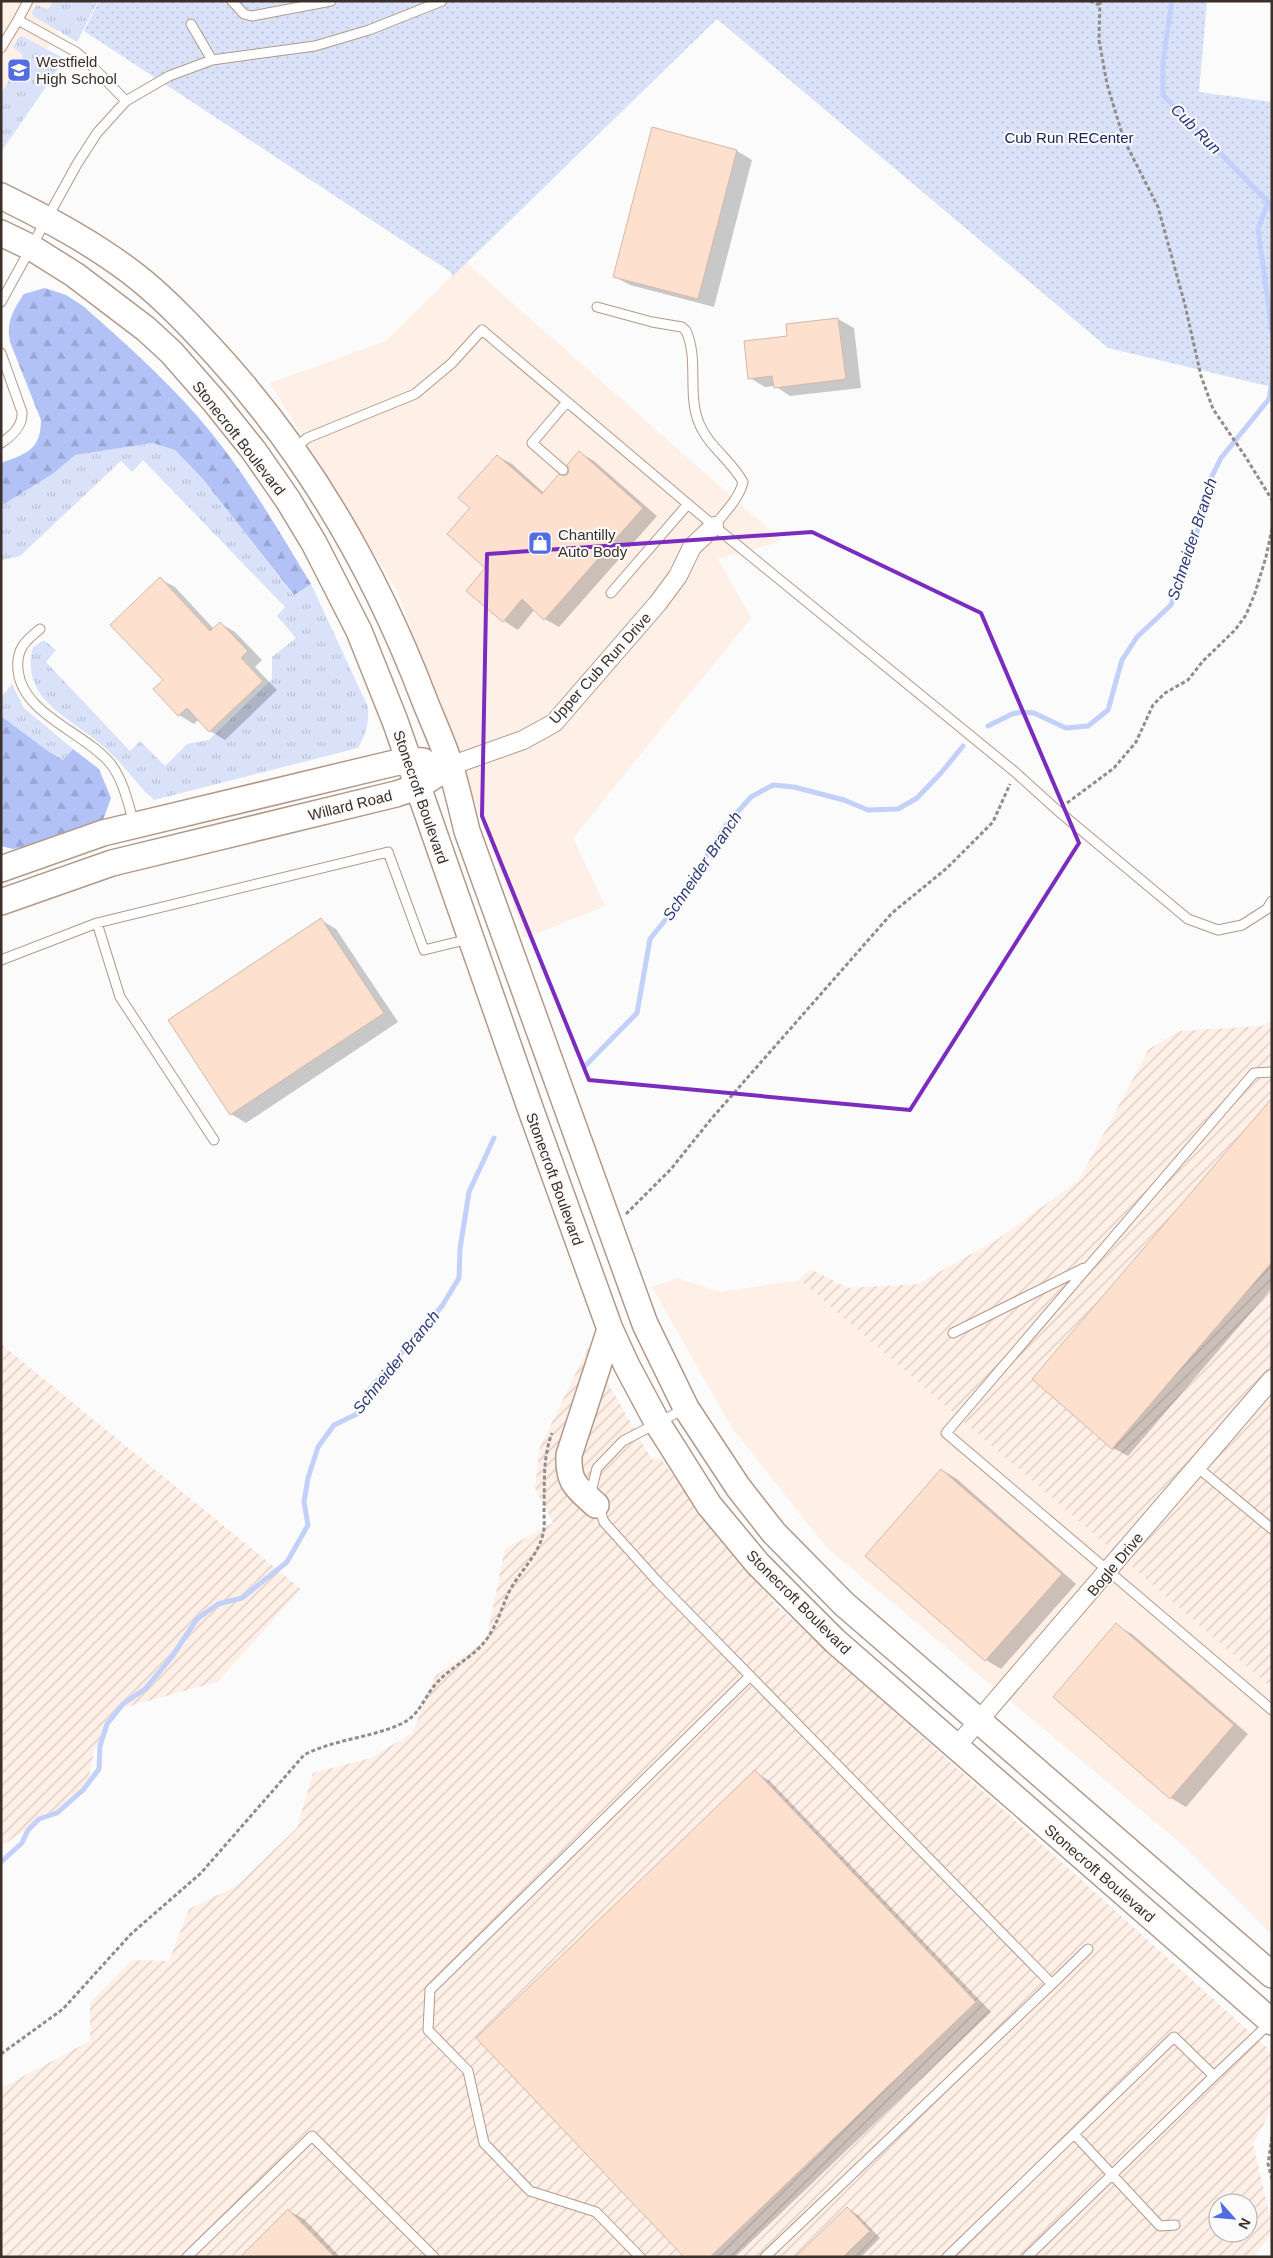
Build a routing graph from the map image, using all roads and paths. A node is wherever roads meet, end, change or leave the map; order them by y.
1 (28, 1) edge
2 (232, 1) edge
3 (331, 1) edge
4 (442, 1) edge
5 (1090, 1) edge
6 (1100, 3) edge
7 (18, 20) junction
8 (191, 24) dead end
9 (1, 48) edge
10 (212, 60) junction
11 (126, 102) junction
12 (1, 196) edge
13 (48, 219) junction
14 (1, 233) edge
15 (32, 248) junction
16 (1, 302) edge
17 (597, 307) dead end
18 (1, 353) edge
19 (566, 403) junction
20 (1, 443) edge
21 (294, 450) junction
22 (563, 470) dead end
23 (1271, 498) edge
24 (688, 504) junction
25 (714, 526) junction
26 (1272, 529) edge
27 (611, 593) dead end
28 (40, 629) dead end
29 (407, 760) junction
30 (450, 766) junction
31 (1015, 772) junction
32 (417, 787) junction
33 (1057, 810) junction
34 (134, 825) junction
35 (1, 869) edge
36 (1272, 901) edge
37 (1, 902) edge
38 (97, 923) junction
39 (472, 938) junction
40 (1, 960) edge
41 (1272, 1072) edge
42 (214, 1140) dead end
43 (621, 1218) dead end
44 (1089, 1266) junction
45 (610, 1329) junction
46 (953, 1333) dead end
47 (1272, 1379) edge
48 (686, 1408) junction
49 (658, 1424) junction
50 (555, 1426) dead end
51 (1197, 1467) junction
52 (596, 1504) junction
53 (1272, 1529) edge
54 (1109, 1571) junction
55 (750, 1676) junction
56 (1272, 1710) edge
57 (980, 1722) junction
58 (956, 1747) junction
59 (1088, 1949) dead end
60 (1272, 1974) edge
61 (1052, 1984) junction
62 (1272, 2022) edge
63 (1, 2054) edge
64 (1214, 2076) junction
65 (1074, 2134) junction
66 (1272, 2137) edge
67 (1112, 2175) junction
68 (1272, 2179) edge
69 (1175, 2225) dead end
70 (187, 2257) edge
71 (434, 2257) edge
72 (640, 2257) edge
73 (765, 2257) edge
74 (947, 2257) edge
75 (1027, 2257) edge

1 - 7 lane
2 - 3 lane
4 - 10 lane
5 - 6 path
6 - 23 path
7 - 9 lane
7 - 11 lane
8 - 10 lane
10 - 11 lane
11 - 13 lane
12 - 13 main road, Stonecroft Boulevard
13 - 15 lane
13 - 21 main road, Stonecroft Boulevard
14 - 15 main road, Stonecroft Boulevard
15 - 16 lane
15 - 29 main road, Stonecroft Boulevard
17 - 25 lane
18 - 20 lane
19 - 21 lane
19 - 22 lane
19 - 24 lane
21 - 30 main road, Stonecroft Boulevard
24 - 25 lane
24 - 27 lane
25 - 30 street, Upper Cub Run Drive
25 - 31 lane
26 - 33 path
28 - 34 lane
29 - 30 main road, Willard Road
29 - 32 main road, Stonecroft Boulevard
29 - 34 main road, Willard Road
30 - 32 main road, Willard Road
30 - 48 main road, Stonecroft Boulevard
31 - 33 lane
31 - 43 path
32 - 37 main road, Willard Road
32 - 39 main road, Stonecroft Boulevard
33 - 36 lane
34 - 35 main road, Willard Road
38 - 39 lane
38 - 40 lane
38 - 42 lane
39 - 45 main road, Stonecroft Boulevard
41 - 44 lane
44 - 46 lane
44 - 54 lane
45 - 49 main road, Stonecroft Boulevard
45 - 52 main road
47 - 51 street, Bogle Drive
48 - 49 lane
48 - 57 main road, Stonecroft Boulevard
49 - 52 lane
49 - 58 main road, Stonecroft Boulevard
50 - 63 path
51 - 53 lane
51 - 54 street, Bogle Drive
52 - 55 lane
54 - 56 lane
54 - 57 street, Bogle Drive
55 - 61 lane
55 - 72 lane
57 - 58 street, Bogle Drive
57 - 60 main road, Stonecroft Boulevard
58 - 62 main road, Stonecroft Boulevard
59 - 61 lane
61 - 73 lane
62 - 64 lane
64 - 65 lane
64 - 67 lane
65 - 67 lane
65 - 74 lane
66 - 68 path
67 - 69 lane
67 - 75 lane
70 - 71 lane

